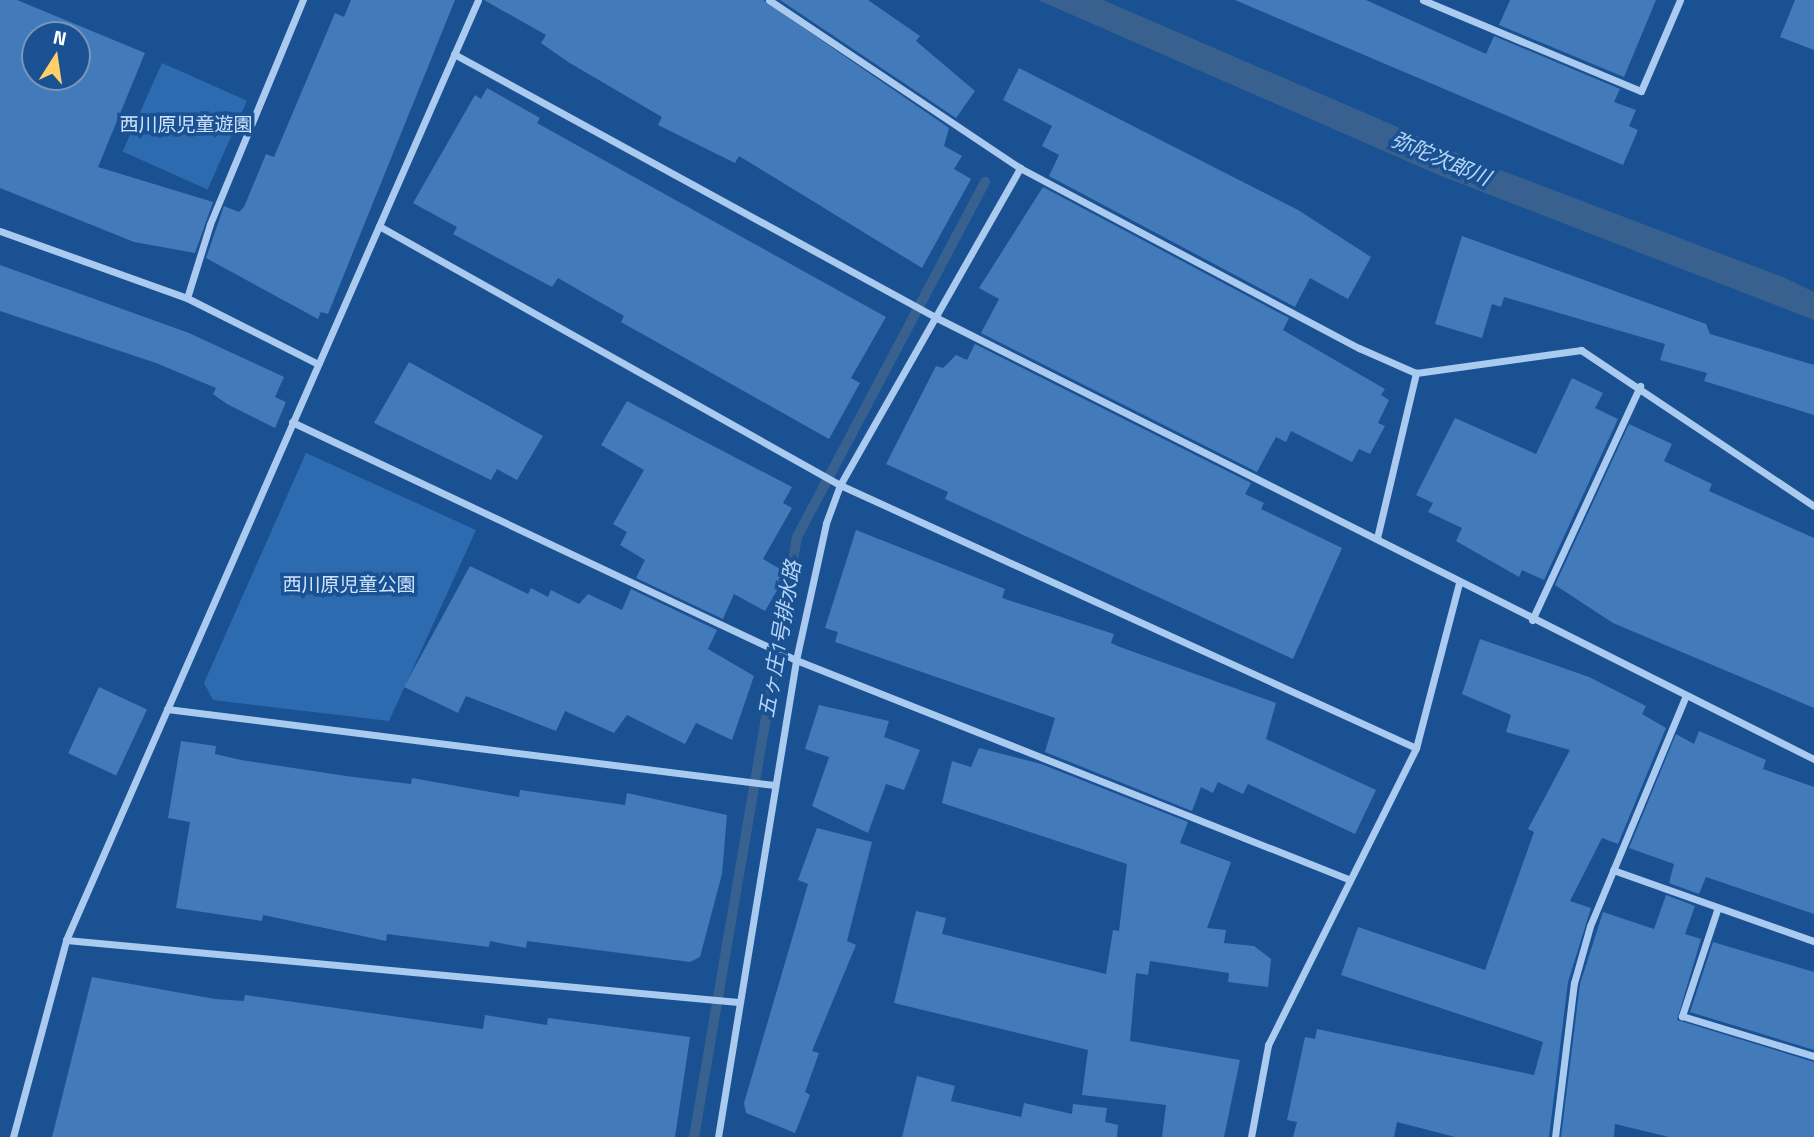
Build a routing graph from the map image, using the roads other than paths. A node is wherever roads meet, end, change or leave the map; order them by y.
1 (303, 0) edge
2 (478, 0) edge
3 (769, 0) edge
4 (1423, 0) edge
5 (1680, 0) edge
6 (454, 54) junction
7 (1020, 168) junction
8 (379, 226) junction
9 (0, 231) edge
10 (187, 298) junction
11 (937, 318) junction
12 (318, 364) junction
13 (1416, 373) junction
14 (1640, 386) junction
15 (292, 422) junction
16 (840, 485) junction
17 (1814, 506) edge
18 (1377, 538) junction
19 (1459, 583) junction
20 (1532, 620) junction
21 (796, 660) junction
22 (1686, 695) junction
23 (167, 709) junction
24 (1416, 748) junction
25 (1814, 759) edge
26 (775, 785) junction
27 (1613, 870) junction
28 (1348, 879) junction
29 (1717, 910) junction
30 (66, 940) junction
31 (1814, 941) edge
32 (738, 1002) junction
33 (1814, 1056) edge
34 (13, 1137) edge
35 (718, 1137) edge
36 (1251, 1137) edge
37 (1555, 1137) edge

1 - 10 street
2 - 6 street
3 - 7 street
4 - 5 street
6 - 8 street
6 - 11 street
7 - 11 street
7 - 13 street
8 - 12 street
8 - 16 street
9 - 10 street
10 - 12 street
11 - 16 street
11 - 18 street
12 - 15 street
13 - 14 street
13 - 18 street
14 - 17 street
14 - 20 street
15 - 21 street
15 - 23 street
16 - 21 street
16 - 24 street
18 - 19 street
19 - 20 street
19 - 24 street
20 - 22 street
21 - 26 street
21 - 28 street
22 - 25 street
22 - 27 street
23 - 26 street
23 - 30 street
24 - 28 street
26 - 32 street
27 - 29 street
27 - 37 street
28 - 36 street
29 - 31 street
29 - 33 street
30 - 32 street
30 - 34 street
32 - 35 street

